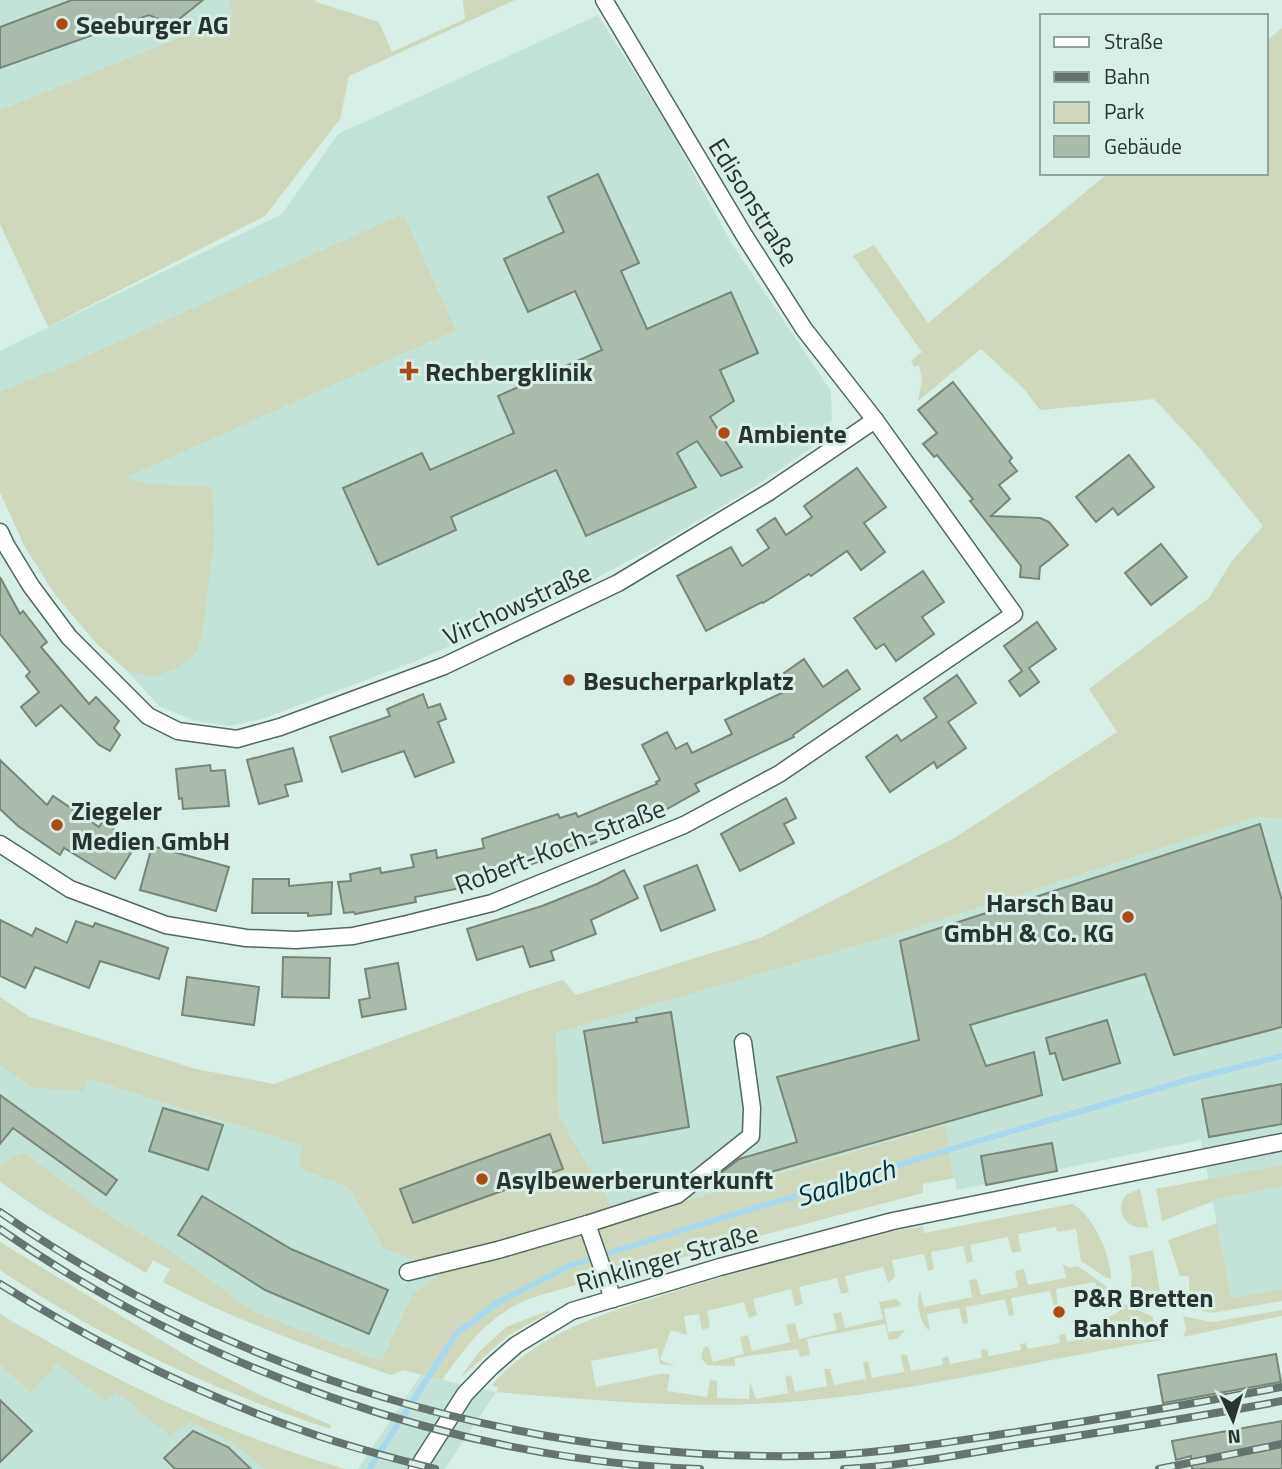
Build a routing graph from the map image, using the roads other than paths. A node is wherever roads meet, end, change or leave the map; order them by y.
1 (604, 0) edge
2 (875, 420) junction
3 (0, 532) edge
4 (0, 844) edge
5 (743, 1042) dead end
6 (1282, 1142) edge
7 (590, 1230) junction
8 (408, 1272) dead end
9 (613, 1299) junction
10 (417, 1469) edge

1 - 2 street, Edisonstraße
2 - 3 street, Virchowstraße
2 - 4 street, Robert-Koch-Straße
5 - 7 street
6 - 9 street, Rinklinger Straße
7 - 8 street
7 - 9 street
9 - 10 street, Rinklinger Straße

